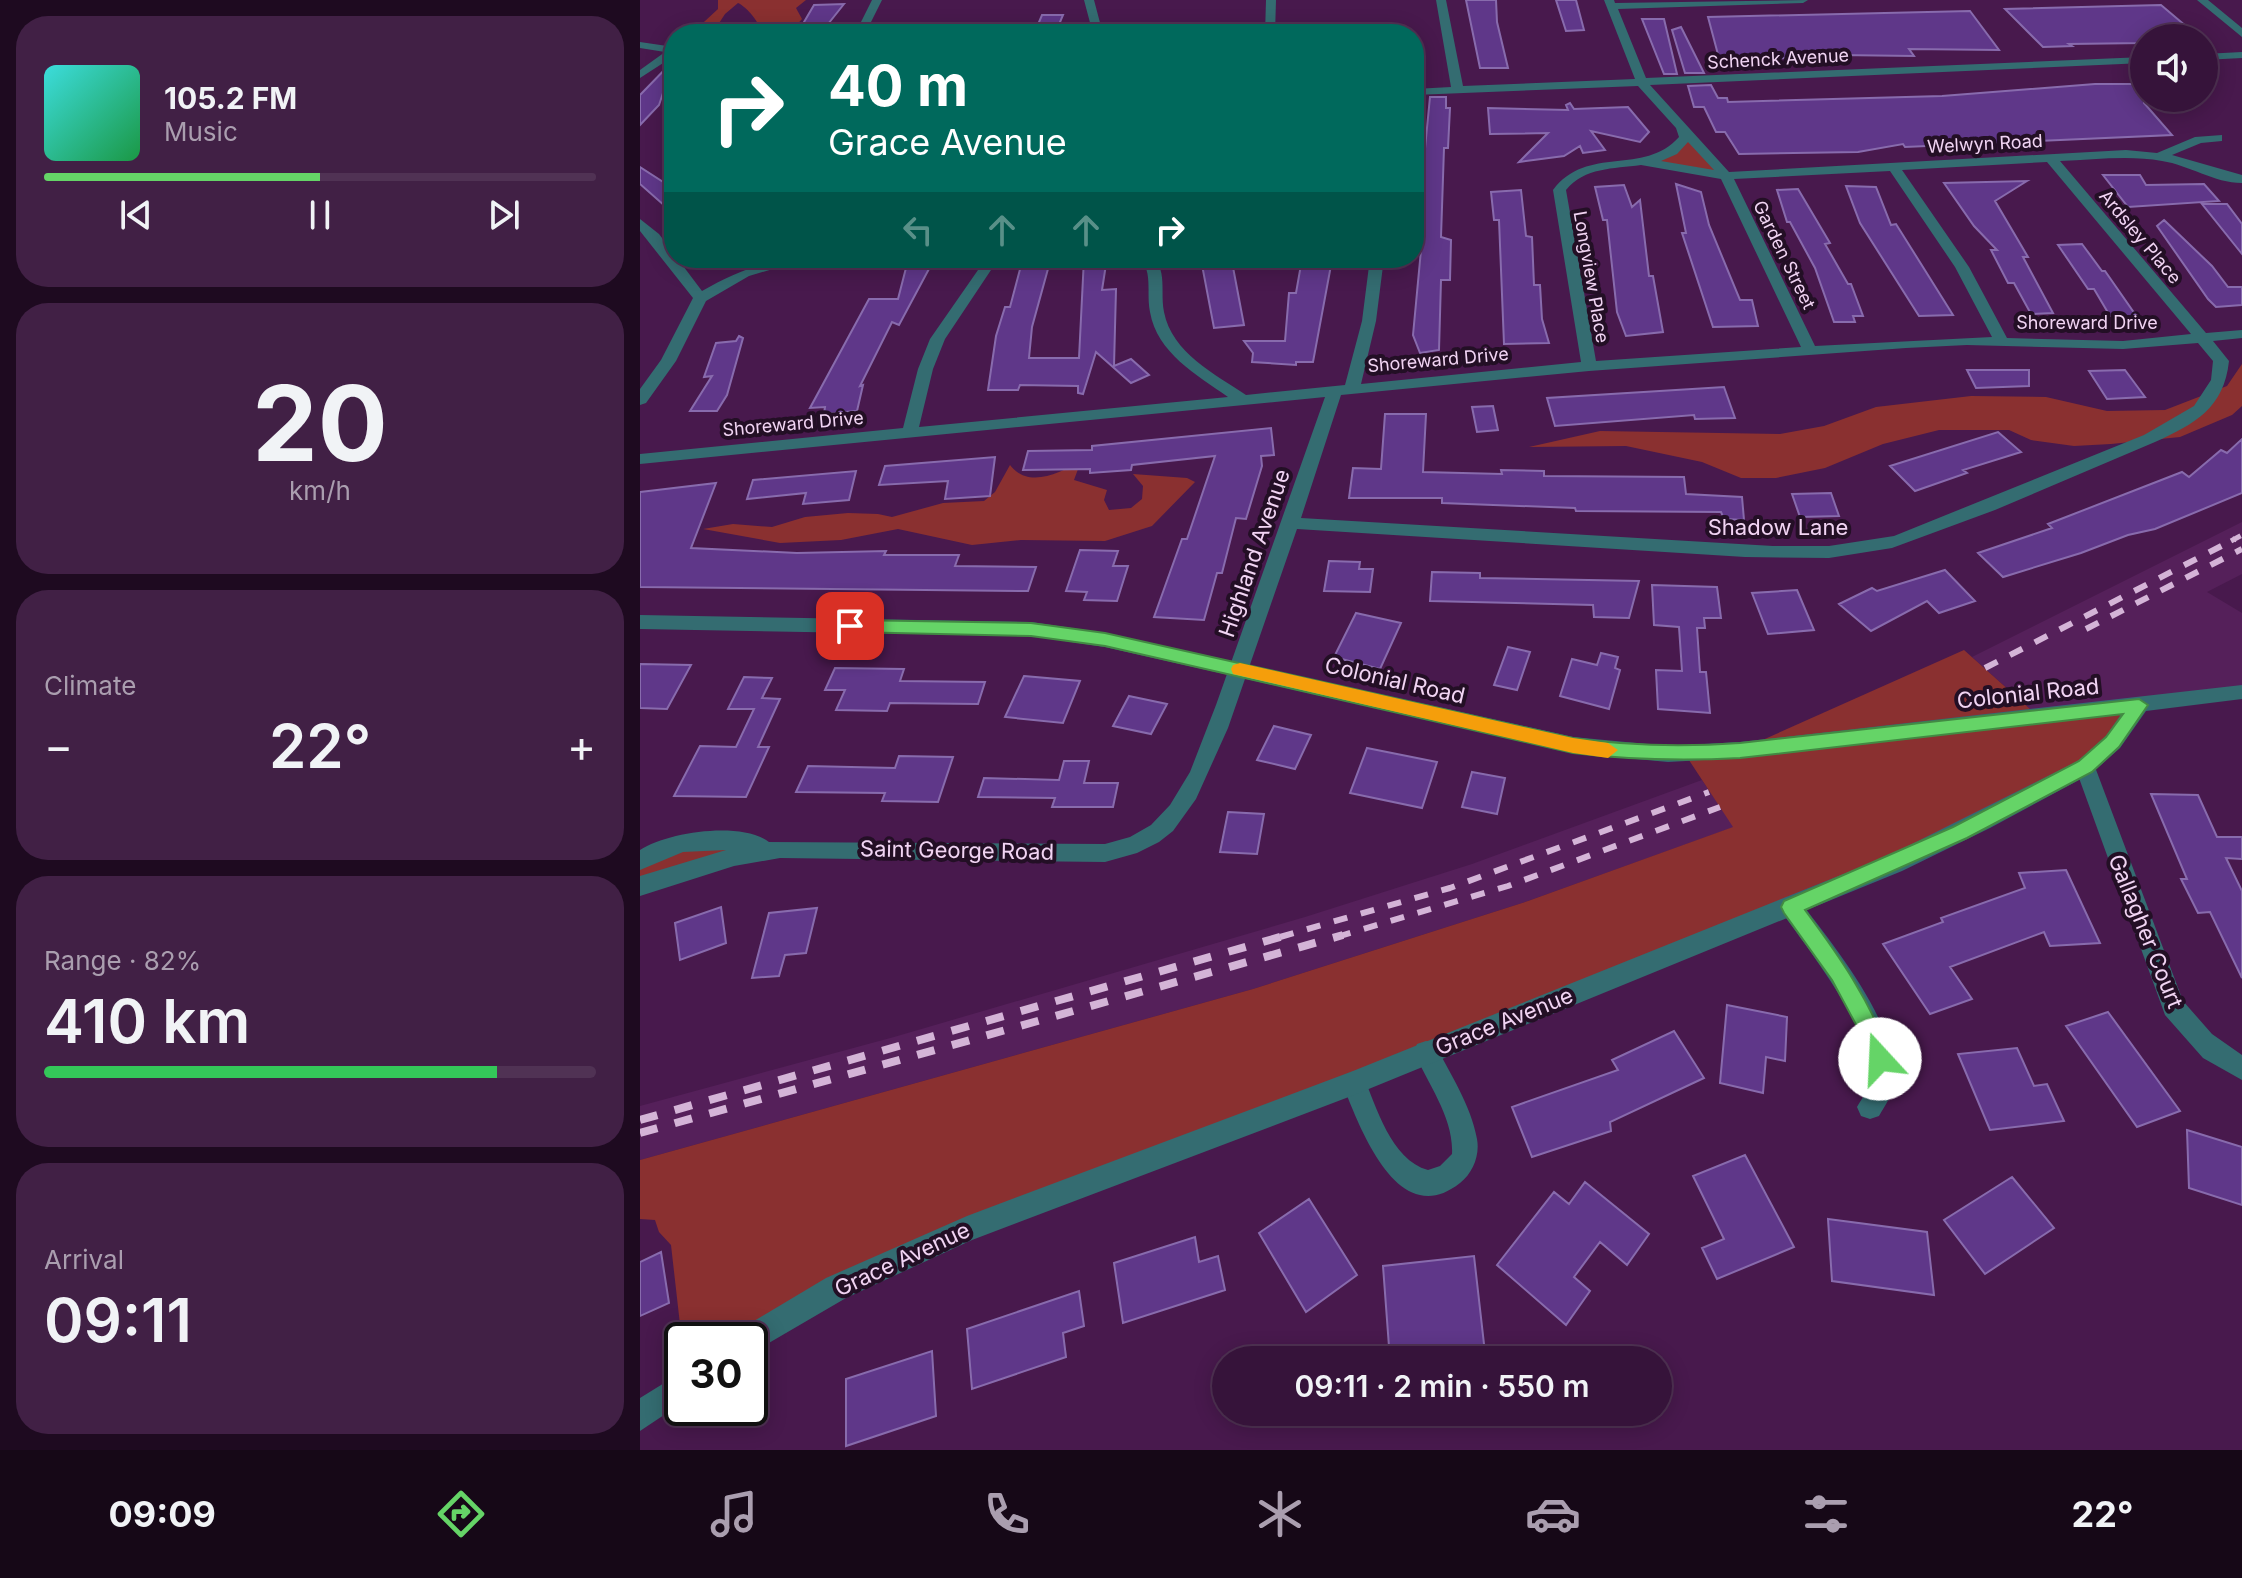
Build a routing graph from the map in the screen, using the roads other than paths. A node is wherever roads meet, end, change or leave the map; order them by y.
1 (877, 0) edge
2 (1089, 0) edge
3 (1271, 0) edge
4 (1441, 0) edge
5 (1803, 0) edge
6 (2202, 0) edge
7 (1611, 3) edge
8 (865, 24) edge
9 (1095, 24) edge
10 (1270, 24) edge
11 (2242, 34) edge
12 (640, 45) edge
13 (664, 49) edge
14 (2242, 55) edge
15 (2218, 56) edge
16 (664, 57) edge
17 (2130, 61) edge
18 (640, 75) edge
19 (1643, 84) junction
20 (1458, 91) junction
21 (1424, 92) edge
22 (1682, 127) junction
23 (2218, 138) dead end
24 (2160, 156) junction
25 (2050, 158) junction
26 (1643, 162) junction
27 (1894, 167) junction
28 (1726, 176) junction
29 (2239, 182) edge
30 (640, 223) edge
31 (664, 250) edge
32 (677, 268) edge
33 (764, 268) edge
34 (986, 268) edge
35 (1153, 268) edge
36 (1376, 268) edge
37 (700, 298) junction
38 (2242, 334) edge
39 (2203, 339) junction
40 (2002, 342) junction
41 (1810, 350) junction
42 (1589, 366) junction
43 (1344, 389) junction
44 (1242, 399) junction
45 (640, 400) edge
46 (910, 433) junction
47 (640, 459) edge
48 (1292, 523) junction
49 (640, 622) edge
50 (1239, 669) junction
51 (2242, 692) edge
52 (2139, 705) junction
53 (2085, 767) junction
54 (1134, 847) joint
55 (780, 849) junction
56 (640, 861) edge
57 (640, 886) edge
58 (1791, 907) junction
59 (1426, 1052) junction
60 (2242, 1068) edge
61 (1354, 1083) junction
62 (1870, 1107) dead end
63 (768, 1329) edge
64 (664, 1399) edge
65 (640, 1416) edge

1 - 8 street
2 - 9 street
3 - 10 street
4 - 20 street
5 - 7 street
6 - 11 street
7 - 19 street, Garden Street
12 - 13 street
14 - 15 street
16 - 18 street
17 - 19 street, Schenck Avenue
19 - 20 street, Schenck Avenue
19 - 22 street, Garden Street
20 - 21 street, Schenck Avenue
22 - 26 street
22 - 28 street, Garden Street
23 - 24 street
24 - 25 street, Welwyn Road
24 - 29 street, Welwyn Road
25 - 27 street, Welwyn Road
25 - 39 street, Ardsley Place
26 - 28 street
26 - 42 street, Longview Place
27 - 28 street, Welwyn Road
27 - 40 street
28 - 41 street, Garden Street
30 - 31 street
32 - 37 street
33 - 37 street
34 - 46 street
35 - 44 street
36 - 43 street, Highland Avenue
37 - 45 street
38 - 39 street, Shoreward Drive
39 - 40 street, Shoreward Drive
39 - 48 street, Shadow Lane
40 - 41 street, Shoreward Drive
41 - 42 street, Shoreward Drive
42 - 43 street, Shoreward Drive
43 - 44 street, Shoreward Drive
43 - 48 street, Highland Avenue
44 - 46 street, Shoreward Drive
46 - 47 street, Shoreward Drive
48 - 50 street, Highland Avenue
49 - 50 street, Colonial Road
50 - 52 street, Colonial Road
50 - 54 street, Highland Avenue
51 - 52 street
52 - 53 street, Grace Avenue
53 - 58 street, Grace Avenue
53 - 60 street, Gallagher Court
54 - 55 street, Saint George Road
55 - 56 street, Saint George Road
55 - 57 street, Saint George Road
58 - 59 street, Grace Avenue
58 - 62 street
59 - 61 street, Grace Avenue
59 - 61 street
61 - 63 street, Grace Avenue
64 - 65 street

